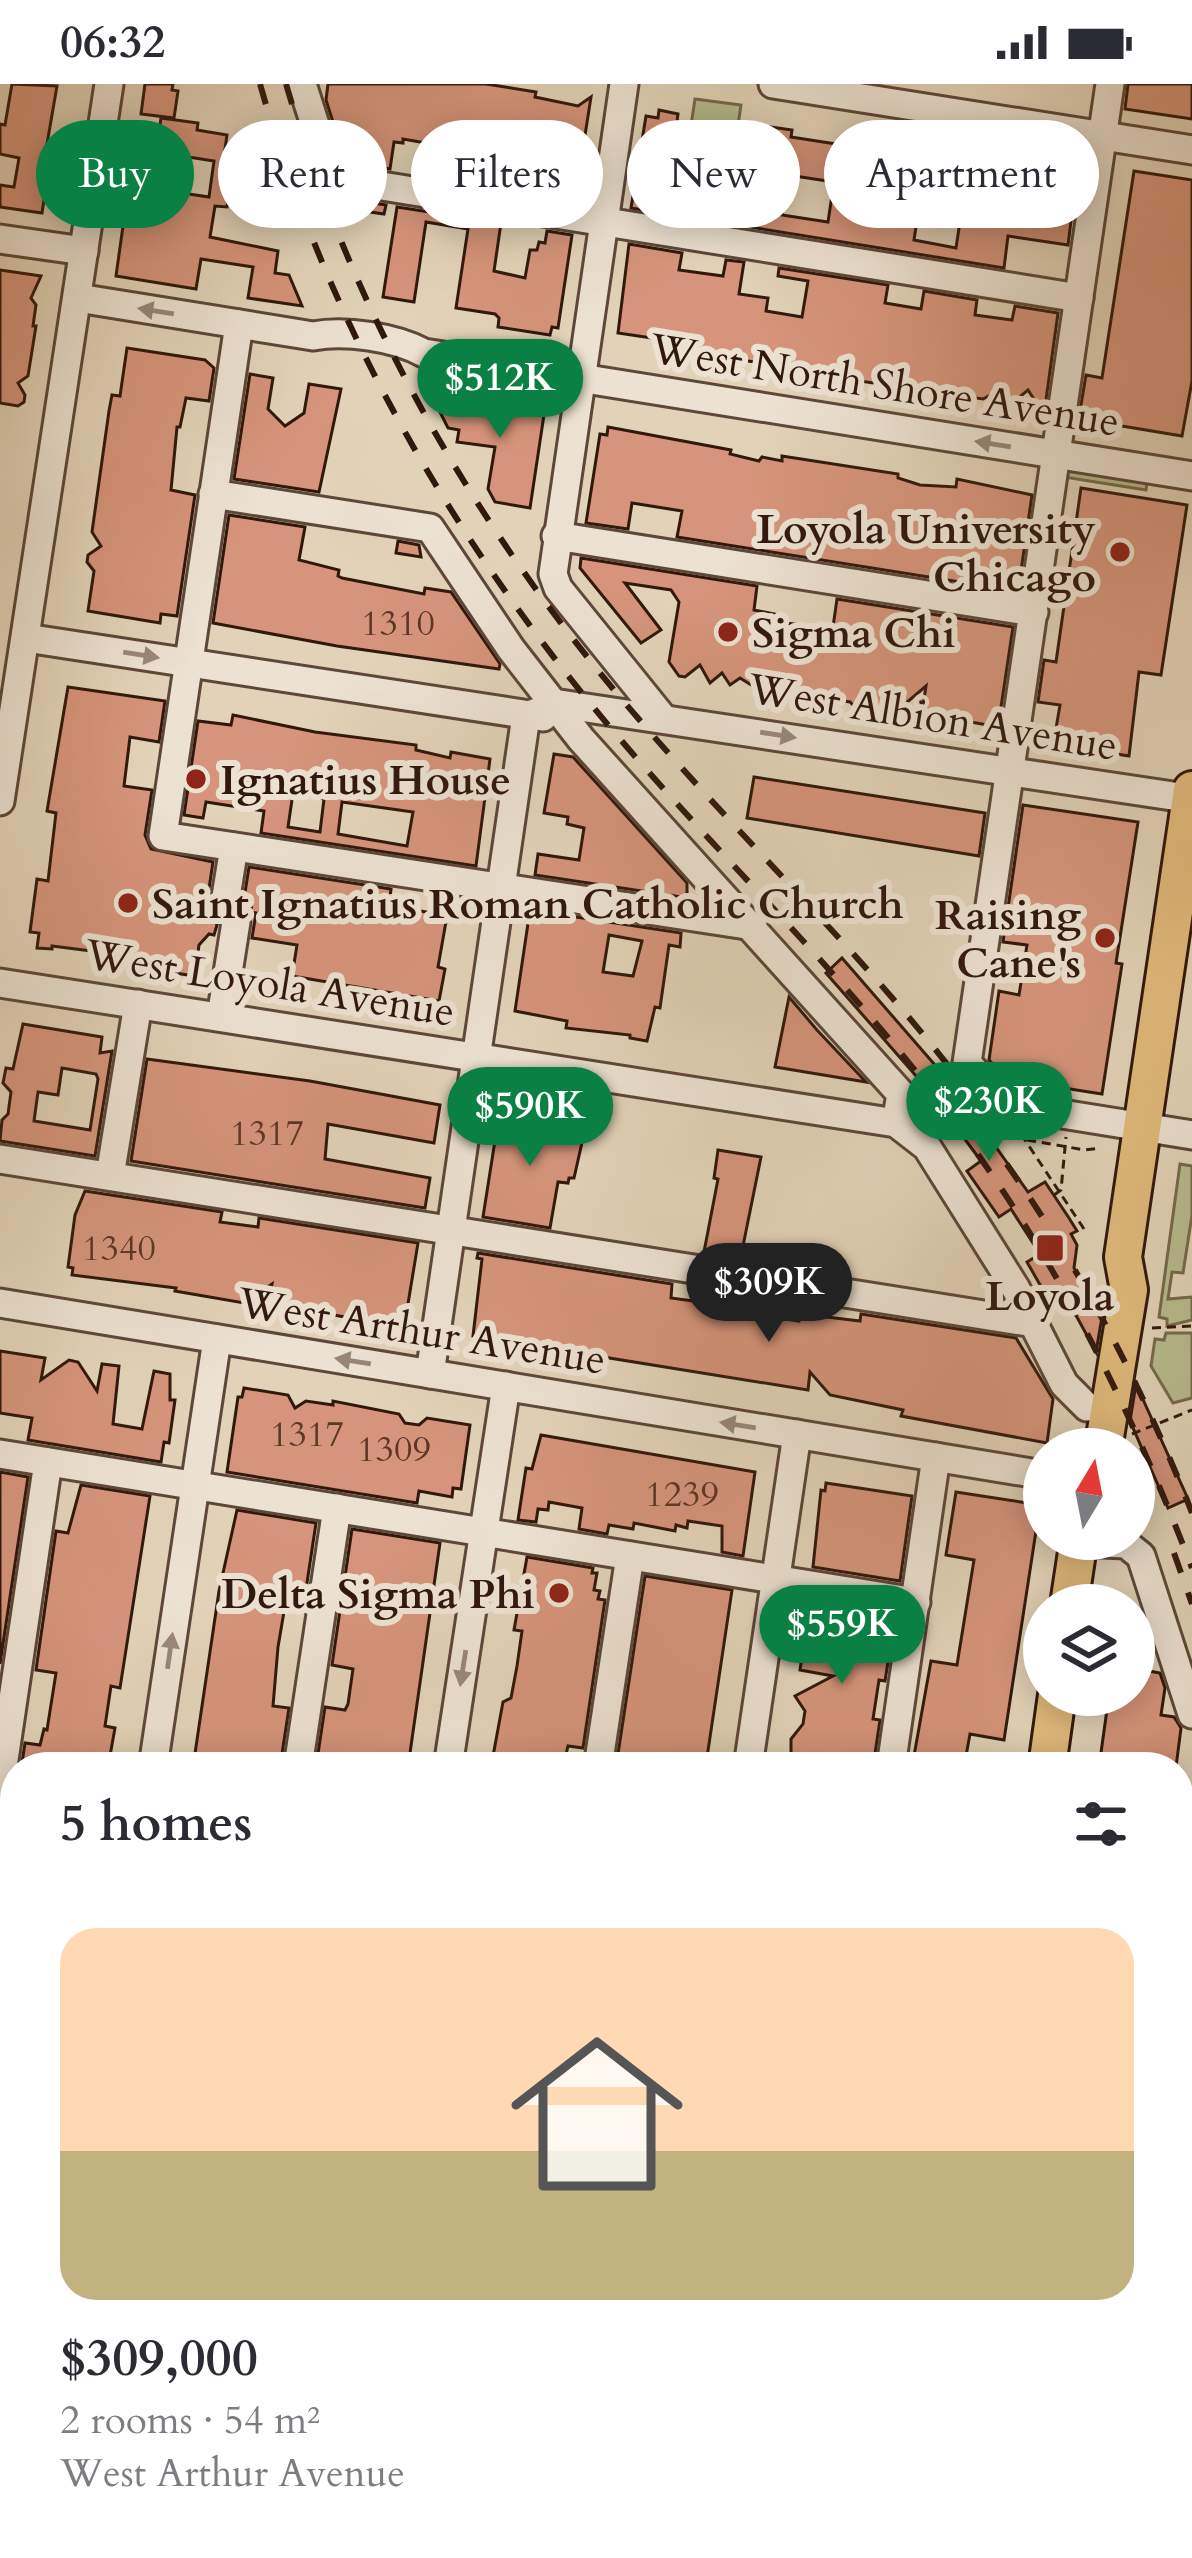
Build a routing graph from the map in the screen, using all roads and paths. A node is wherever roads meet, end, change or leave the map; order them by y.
1 (109, 84) edge
2 (302, 84) edge
3 (624, 84) edge
4 (773, 84) edge
5 (1110, 84) edge
6 (1103, 136) junction
7 (1192, 150) edge
8 (411, 190) edge
9 (603, 220) joint
10 (602, 228) edge
11 (0, 239) edge
12 (84, 251) junction
13 (77, 298) junction
14 (1079, 298) junction
15 (239, 324) junction
16 (580, 379) junction
17 (1057, 454) junction
18 (1192, 476) edge
19 (213, 494) junction
20 (556, 536) junction
21 (1034, 612) junction
22 (26, 638) junction
23 (188, 662) junction
24 (560, 712) junction
25 (526, 716) junction
26 (662, 717) junction
27 (1011, 770) junction
28 (1192, 796) edge
29 (0, 801) edge
30 (234, 847) junction
31 (501, 888) junction
32 (753, 926) junction
33 (0, 983) edge
34 (138, 1004) junction
35 (221, 1017) junction
36 (476, 1057) junction
37 (896, 1124) junction
38 (1144, 1127) junction
39 (1018, 1130) dead end
40 (1066, 1130) dead end
41 (1192, 1135) edge
42 (1026, 1140) junction
43 (1065, 1146) junction
44 (1100, 1148) dead end
45 (0, 1159) edge
46 (110, 1176) junction
47 (1060, 1190) junction
48 (1054, 1195) dead end
49 (451, 1228) junction
50 (1086, 1232) dead end
51 (1124, 1257) junction
52 (0, 1303) edge
53 (1034, 1323) junction
54 (1192, 1326) edge
55 (1147, 1327) dead end
56 (217, 1339) junction
57 (430, 1374) junction
58 (506, 1386) junction
59 (1088, 1407) junction
60 (1192, 1410) edge
61 (1088, 1428) edge
62 (1118, 1428) edge
63 (1150, 1428) edge
64 (797, 1434) junction
65 (0, 1454) edge
66 (936, 1457) junction
67 (48, 1462) junction
68 (1023, 1471) edge
69 (195, 1486) junction
70 (337, 1508) junction
71 (484, 1532) junction
72 (630, 1556) junction
73 (1142, 1560) edge
74 (775, 1580) junction
75 (916, 1602) junction
76 (1192, 1714) edge
77 (1054, 1716) edge
78 (5, 1752) edge
79 (155, 1752) edge
80 (300, 1752) edge
81 (450, 1752) edge
82 (600, 1752) edge
83 (750, 1752) edge
84 (893, 1752) edge
85 (1049, 1752) edge

1 - 12 street
2 - 8 street
3 - 9 street
4 - 6 street
5 - 6 street
6 - 7 street
6 - 14 street
9 - 14 street
10 - 16 street
11 - 12 street
12 - 13 street
15 -> 13 street, West North Shore Avenue
13 - 22 street
14 - 17 street
15 - 16 street, West North Shore Avenue
15 - 19 street
17 -> 16 street, West North Shore Avenue
16 - 20 street
17 - 18 street, West North Shore Avenue
17 - 21 street
19 - 23 street
19 - 24 street
20 - 21 street
20 - 26 street
21 - 27 street
22 -> 23 street, West Albion Avenue
22 - 29 street
23 - 25 street, West Albion Avenue
23 - 30 street
24 - 25 street, West Albion Avenue
24 - 26 street, West Albion Avenue
24 - 32 street
25 - 31 street
26 -> 27 street, West Albion Avenue
27 - 28 street, West Albion Avenue
27 - 38 street
28 - 38 main road
30 - 31 street
30 - 35 street
31 - 32 street
31 - 36 street
32 - 37 street
33 - 34 street, West Loyola Avenue
34 - 35 street, West Loyola Avenue
34 - 46 street
35 - 36 street, West Loyola Avenue
36 - 37 street, West Loyola Avenue
36 - 49 street
37 - 53 street
38 - 41 street
38 - 51 main road
39 - 42 path
40 - 43 path
42 - 43 path
42 - 47 path
43 - 44 path
43 - 47 path
45 - 46 street
46 - 49 street
47 - 48 path
47 - 50 path
49 - 53 street
49 - 57 street
51 - 59 main road
51 - 62 main road
52 - 56 street, West Arthur Avenue
53 - 59 street
54 - 55 path
57 -> 56 street, West Arthur Avenue
56 - 69 street
57 - 58 street, West Arthur Avenue
64 -> 58 street, West Arthur Avenue
58 - 71 street
59 - 61 main road
60 - 63 path
64 - 66 street, West Arthur Avenue
64 - 74 street
65 - 67 street
66 - 68 street, West Arthur Avenue
66 - 75 street
67 - 69 street
67 - 78 street
69 - 70 street
79 -> 69 street
70 - 71 street
70 - 80 street
71 - 72 street
71 -> 81 street
72 - 74 street
72 - 82 street
73 - 76 street
74 - 75 street
74 - 83 street
75 - 84 street
77 - 85 main road

